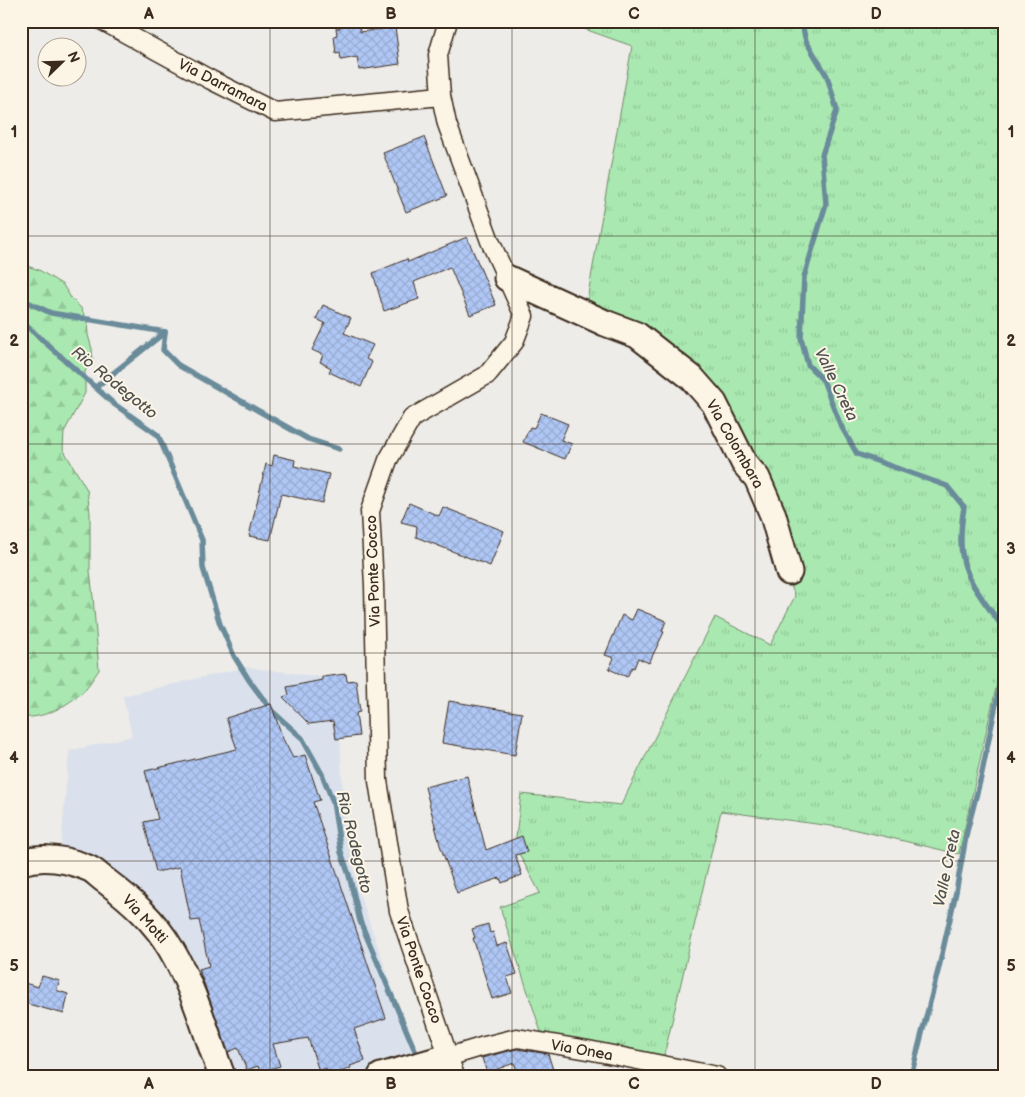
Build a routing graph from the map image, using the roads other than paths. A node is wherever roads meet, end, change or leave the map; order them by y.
1 (103, 21) edge
2 (448, 21) edge
3 (441, 96) junction
4 (507, 278) junction
5 (789, 572) dead end
6 (21, 862) edge
7 (446, 1065) edge
8 (397, 1072) edge
9 (222, 1076) edge
10 (717, 1076) edge

1 - 3 street, Via Darramara
2 - 3 street, Via Ponte Cocco
3 - 4 street, Via Ponte Cocco
4 - 5 street, Via Colombara
4 - 7 street, Via Ponte Cocco
6 - 9 street, Via Motti
7 - 8 street
7 - 10 street, Via Onea

